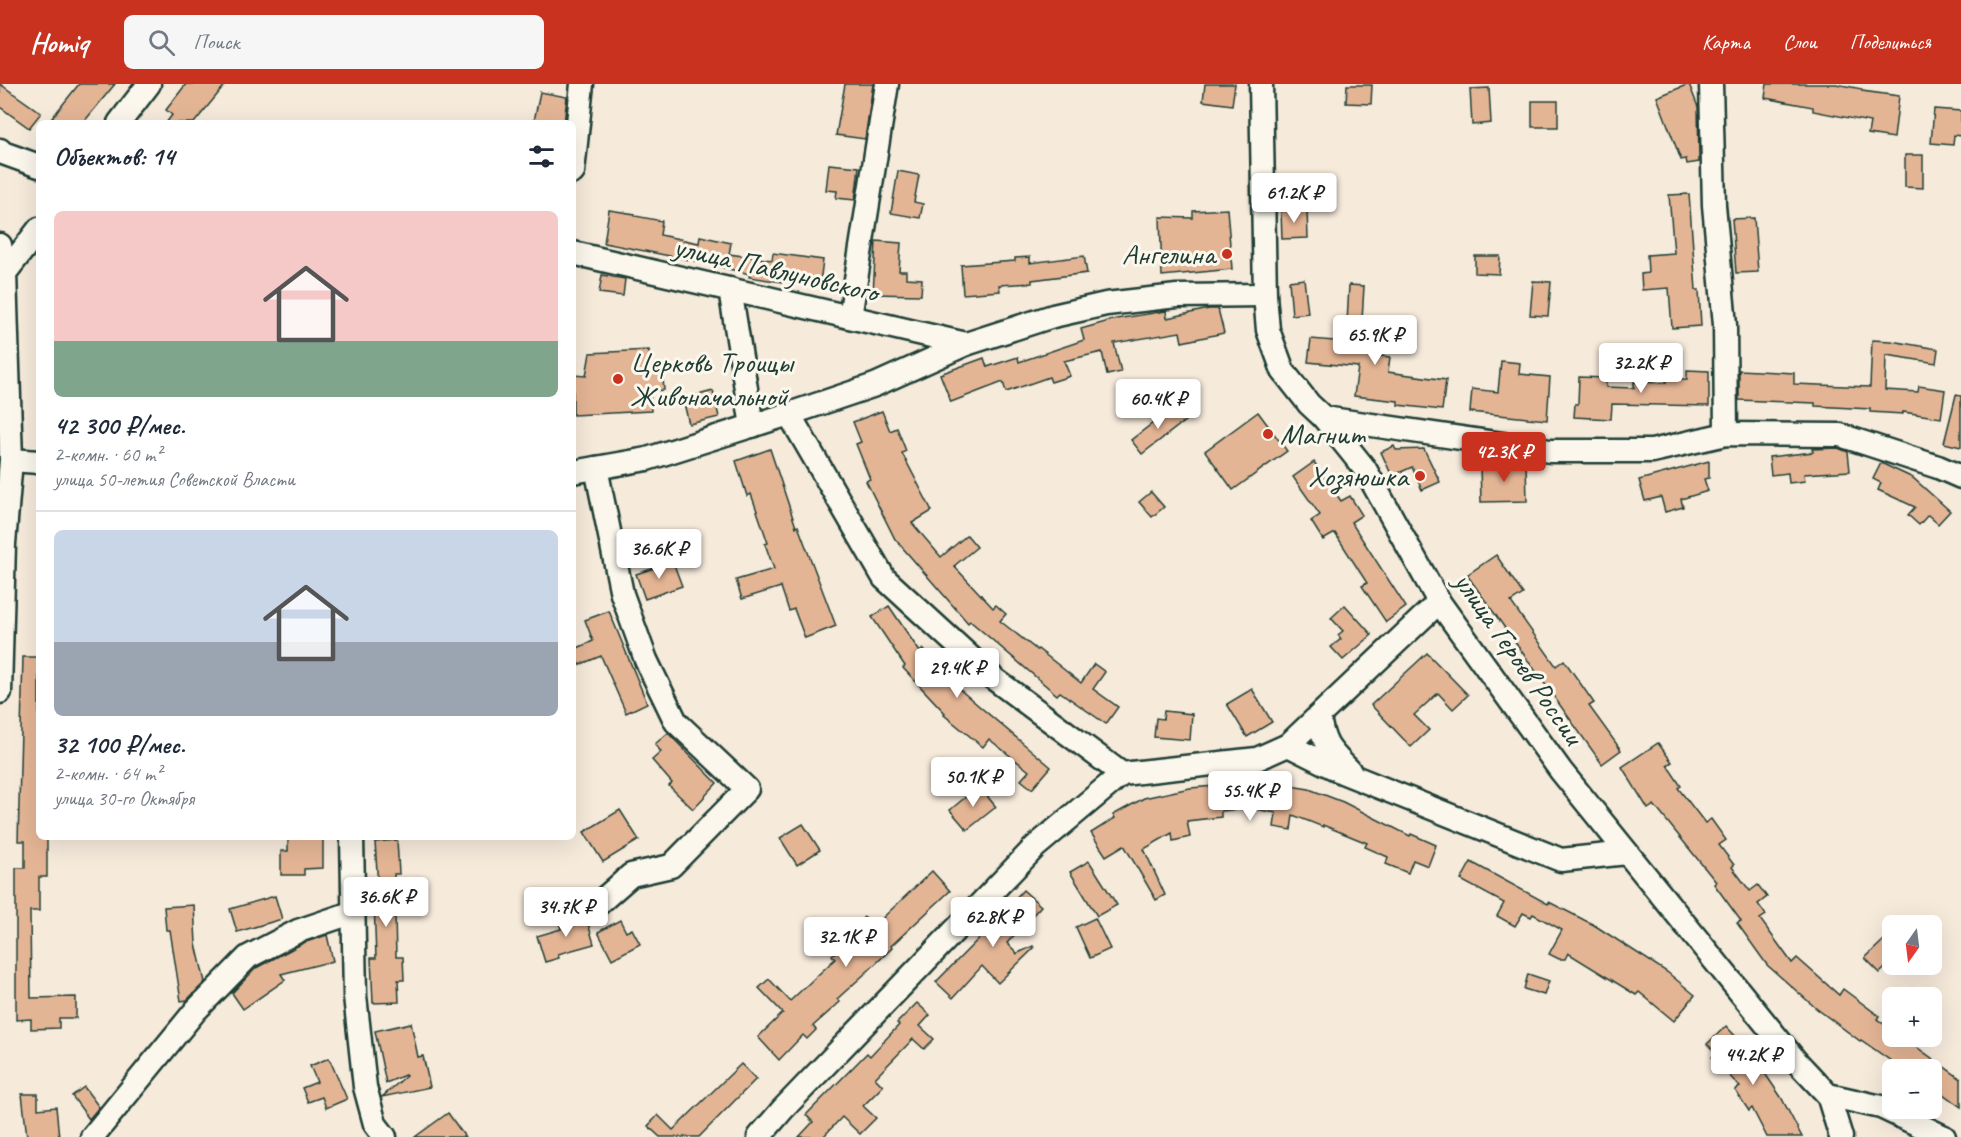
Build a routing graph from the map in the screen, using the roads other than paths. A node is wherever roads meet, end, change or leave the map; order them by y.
1 (149, 84) edge
2 (582, 84) edge
3 (886, 84) edge
4 (1261, 84) edge
5 (1712, 84) edge
6 (121, 120) edge
7 (576, 143) edge
8 (1, 155) edge
9 (36, 165) edge
10 (36, 233) edge
11 (0, 245) edge
12 (576, 254) edge
13 (5, 273) junction
14 (730, 289) junction
15 (1265, 295) junction
16 (850, 317) junction
17 (966, 344) junction
18 (789, 414) junction
19 (1324, 418) junction
20 (752, 426) junction
21 (1726, 434) junction
22 (11, 460) junction
23 (36, 462) edge
24 (596, 468) junction
25 (576, 471) edge
26 (1961, 477) edge
27 (1439, 602) junction
28 (0, 692) edge
29 (1318, 716) junction
30 (1288, 746) junction
31 (1122, 774) junction
32 (1356, 777) junction
33 (352, 840) edge
34 (1627, 853) junction
35 (598, 904) dead end
36 (354, 912) junction
37 (1828, 1095) junction
38 (1918, 1131) edge
39 (92, 1137) edge
40 (385, 1137) edge
41 (759, 1137) edge
42 (1841, 1137) edge
43 (1944, 1137) edge

1 - 6 street
2 - 7 street
3 - 16 street
4 - 15 street, улица Героев России
5 - 21 street
8 - 9 street
10 - 13 street
11 - 13 street
12 - 14 street, улица Павлуновского
13 - 22 street
14 - 16 street, улица Павлуновского
14 - 20 street
15 - 17 street
15 - 19 street, улица Героев России
16 - 17 street, улица Павлуновского
17 - 18 street
18 - 20 street
18 - 31 street
19 - 21 street
19 - 27 street, улица Героев России
20 - 24 street
21 - 26 street
22 - 23 street
22 - 28 street
24 - 25 street
24 - 35 street
27 - 29 street
27 - 34 street, улица Героев России
29 - 30 street
29 - 32 street
30 - 31 street
30 - 32 street
31 - 41 street
32 - 34 street
33 - 36 street
34 - 37 street, улица Героев России
36 - 39 street
36 - 40 street
37 - 38 street
37 - 42 street
38 - 43 street

